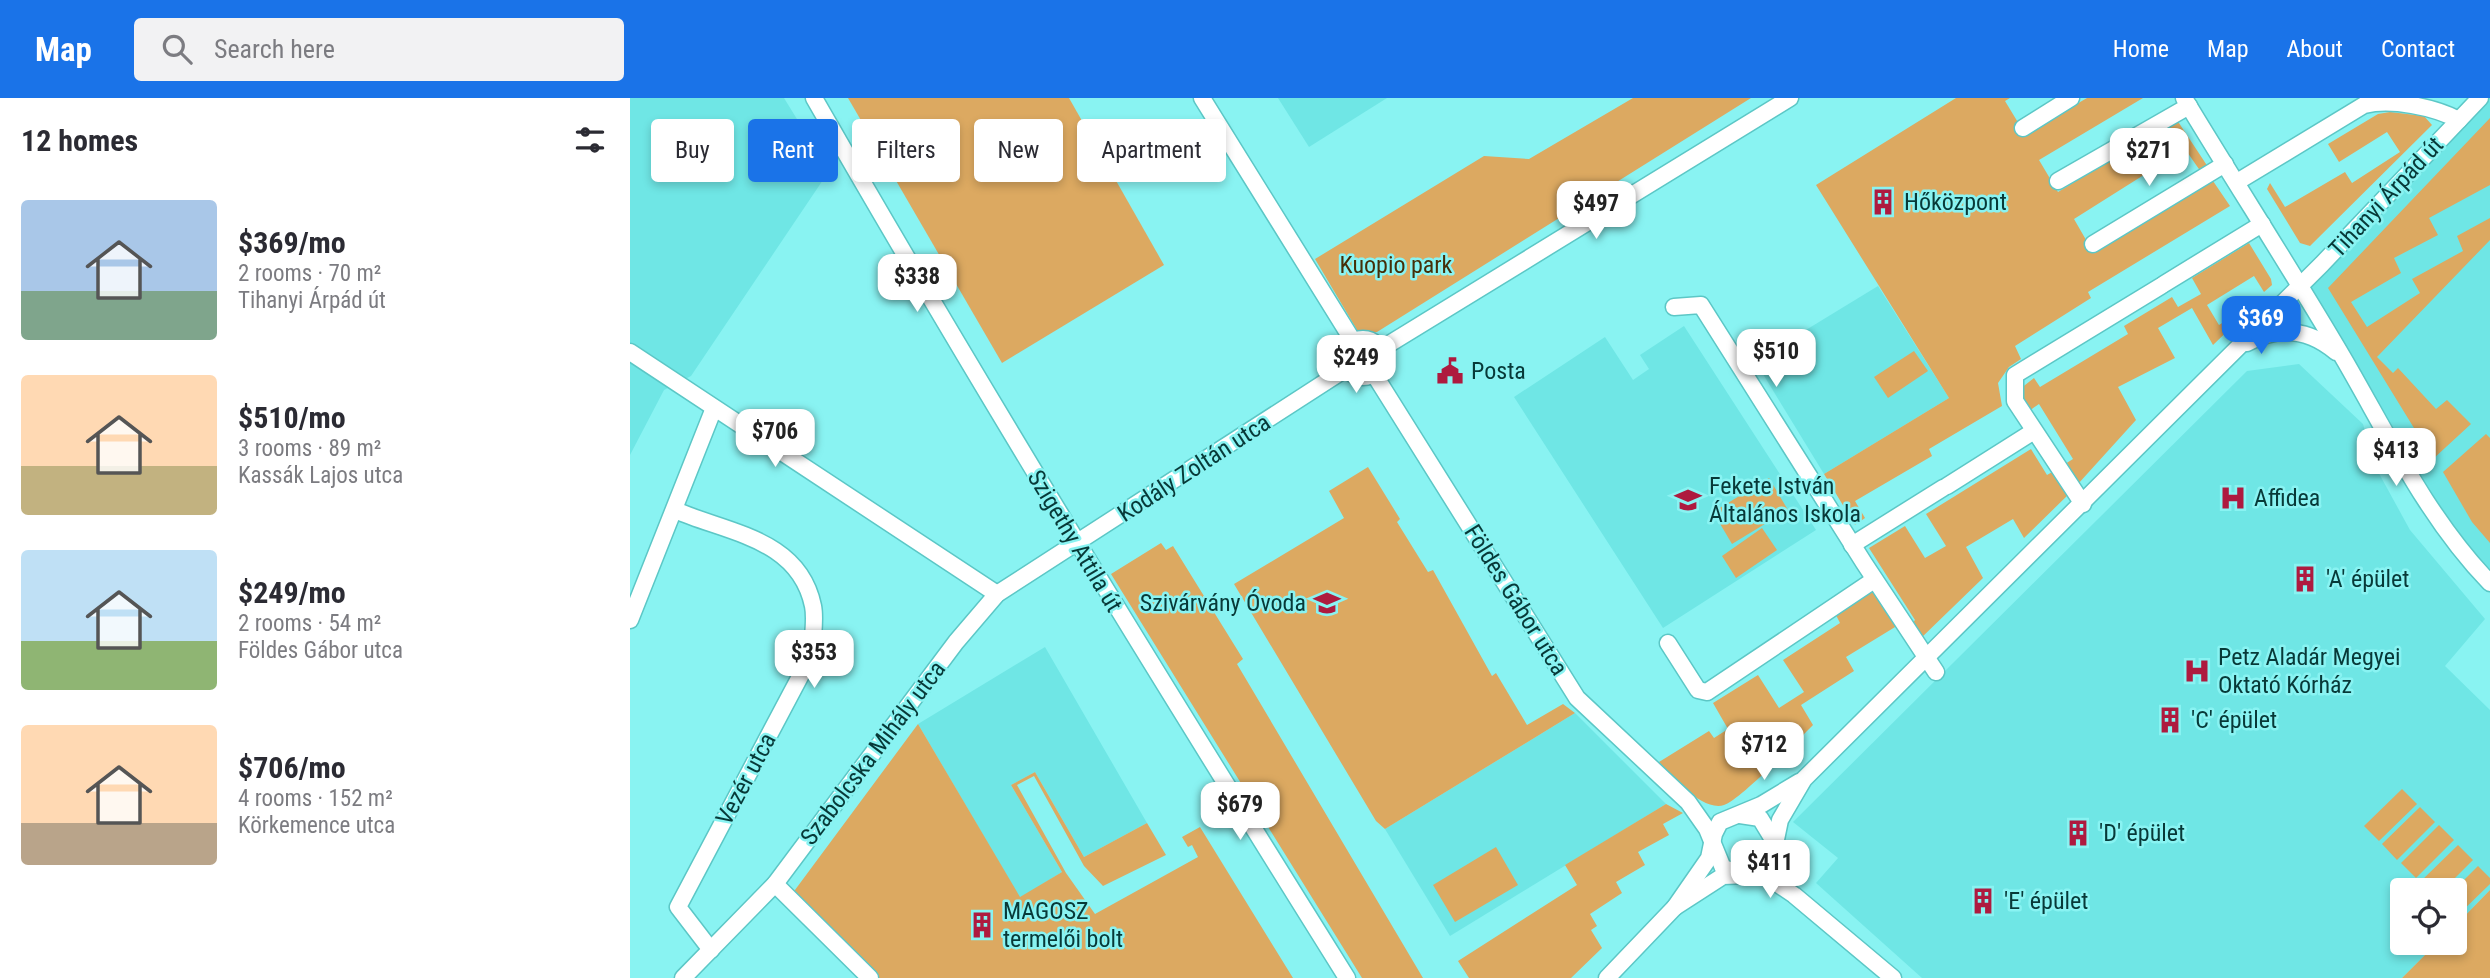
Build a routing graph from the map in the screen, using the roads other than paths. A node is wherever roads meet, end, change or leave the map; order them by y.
1 (814, 98) edge
2 (1202, 98) edge
3 (1790, 98) edge
4 (2071, 98) edge
5 (2480, 98) edge
6 (2186, 102) edge
7 (2459, 120) junction
8 (2022, 128) dead end
9 (2225, 164) junction
10 (2058, 181) dead end
11 (2237, 182) junction
12 (2262, 224) junction
13 (2093, 244) dead end
14 (2299, 286) junction
15 (1674, 307) dead end
16 (1353, 341) junction
17 (1381, 349) junction
18 (630, 352) edge
19 (2230, 354) junction
20 (2345, 362) junction
21 (1347, 369) junction
22 (1374, 374) junction
23 (714, 408) junction
24 (2034, 431) junction
25 (2082, 504) junction
26 (675, 510) junction
27 (1075, 543) junction
28 (1852, 545) junction
29 (1874, 580) junction
30 (2490, 583) edge
31 (997, 594) junction
32 (630, 621) edge
33 (1668, 643) dead end
34 (1931, 666) junction
35 (1804, 779) junction
36 (1688, 802) junction
37 (1734, 816) junction
38 (1774, 841) junction
39 (1713, 842) junction
40 (1772, 859) junction
41 (1751, 874) junction
42 (775, 884) junction
43 (1801, 902) junction
44 (1675, 907) junction
45 (711, 950) junction
46 (683, 978) edge
47 (870, 978) edge
48 (1347, 978) edge
49 (1607, 978) edge
50 (1893, 978) edge

1 - 27 street, Szigethy Attila út
2 - 16 street
3 - 17 street
4 - 8 street
5 - 7 street, Tihanyi Árpád út
6 - 9 street
6 - 10 street
7 - 11 street
7 - 14 street, Tihanyi Árpád út
9 - 11 street
9 - 13 street
11 - 12 street
12 - 14 street
12 - 24 street
14 - 19 street, Tihanyi Árpád út
14 - 20 street
15 - 28 street
16 - 17 street
16 - 21 street
17 - 22 street
18 - 23 street
19 - 20 street, Tihanyi Árpád út
19 - 25 street, Tihanyi Árpád út
20 - 30 street
21 - 22 street
21 - 27 street, Kodály Zoltán utca
22 - 36 street, Földes Gábor utca
23 - 26 street
23 - 31 street
24 - 25 street
24 - 28 street
25 - 34 street, Tihanyi Árpád út
26 - 32 street
26 - 45 street, Vezér utca
27 - 31 street, Szabolcska Mihály utca
27 - 48 street, Szigethy Attila út
28 - 29 street
29 - 33 street
29 - 34 street
31 - 42 street, Szabolcska Mihály utca
34 - 35 street, Tihanyi Árpád út
35 - 37 street, Tihanyi Árpád út
35 - 38 street, Tihanyi Árpád út
36 - 37 street, Földes Gábor utca
36 - 39 street, Földes Gábor utca
37 - 38 street
37 - 39 street
38 - 40 street, Tihanyi Árpád út
39 - 41 street
39 - 44 street
40 - 41 street
40 - 43 street
41 - 43 street
41 - 44 street
42 - 45 street, Szabolcska Mihály utca
42 - 47 street
43 - 50 street
44 - 49 street
45 - 46 street, Szabolcska Mihály utca

